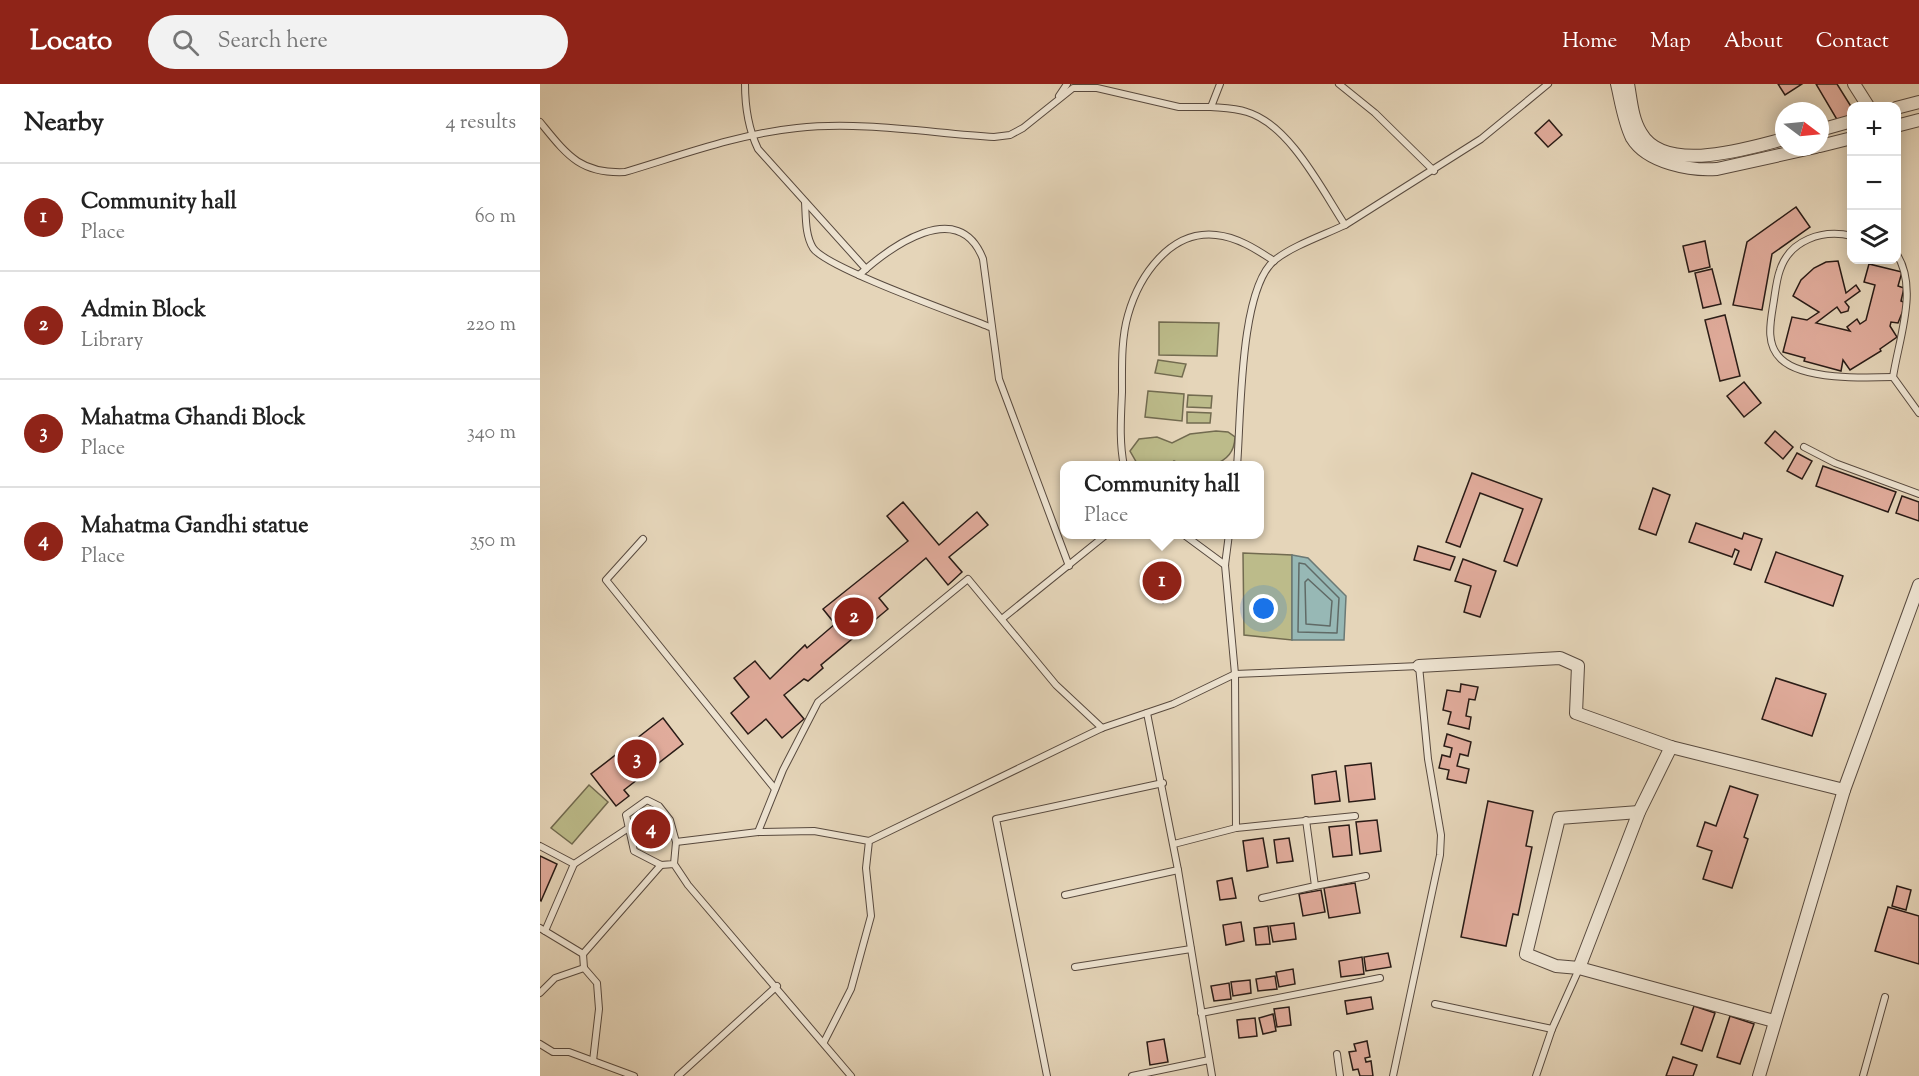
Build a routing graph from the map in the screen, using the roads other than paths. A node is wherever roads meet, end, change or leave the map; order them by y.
1 (745, 84) edge
2 (1067, 84) edge
3 (1220, 84) edge
4 (1339, 84) edge
5 (1548, 84) edge
6 (1617, 84) edge
7 (1628, 84) edge
8 (1854, 84) edge
9 (1057, 99) junction
10 (1865, 102) edge
11 (1919, 102) edge
12 (1210, 106) junction
13 (1901, 107) edge
14 (1919, 120) edge
15 (1847, 122) edge
16 (540, 123) edge
17 (1901, 125) edge
18 (1829, 127) edge
19 (751, 134) junction
20 (1847, 139) edge
21 (1775, 141) edge
22 (1829, 143) edge
23 (1647, 147) junction
24 (1775, 155) edge
25 (1434, 171) junction
26 (805, 202) junction
27 (1345, 225) junction
28 (1847, 236) edge
29 (1901, 259) edge
30 (1274, 261) junction
31 (866, 269) junction
32 (859, 275) junction
33 (990, 327) junction
34 (1893, 377) junction
35 (1919, 413) edge
36 (1804, 447) dead end
37 (1124, 461) edge
38 (1237, 461) edge
39 (1919, 494) edge
40 (643, 539) dead end
41 (1101, 539) edge
42 (1190, 539) edge
43 (1228, 539) edge
44 (1225, 565) junction
45 (1069, 566) junction
46 (1919, 585) edge
47 (1003, 618) junction
48 (1419, 666) junction
49 (1235, 674) junction
50 (1147, 713) junction
51 (1102, 728) junction
52 (1671, 747) junction
53 (1163, 783) junction
54 (775, 789) junction
55 (1844, 790) junction
56 (1639, 812) junction
57 (1355, 816) dead end
58 (1306, 820) junction
59 (1236, 828) junction
60 (627, 829) junction
61 (758, 832) junction
62 (869, 841) junction
63 (676, 843) junction
64 (1174, 844) junction
65 (540, 846) edge
66 (574, 864) junction
67 (661, 864) junction
68 (674, 864) junction
69 (1179, 870) junction
70 (1366, 876) dead end
71 (1315, 886) junction
72 (1065, 895) dead end
73 (1262, 898) dead end
74 (543, 929) edge
75 (1191, 949) junction
76 (583, 954) junction
77 (1075, 967) dead end
78 (584, 968) junction
79 (1579, 968) junction
80 (1380, 978) dead end
81 (777, 986) junction
82 (540, 993) edge
83 (1885, 997) dead end
84 (1435, 1004) dead end
85 (1201, 1013) junction
86 (1774, 1021) junction
87 (1552, 1029) junction
88 (824, 1042) junction
89 (540, 1044) edge
90 (1337, 1054) dead end
91 (1209, 1060) junction
92 (593, 1061) junction
93 (633, 1076) edge
94 (678, 1076) edge
95 (851, 1076) edge
96 (1047, 1076) edge
97 (1132, 1076) edge
98 (1212, 1076) edge
99 (1340, 1076) edge
100 (1393, 1076) edge
101 (1536, 1076) edge
102 (1759, 1076) edge
103 (1863, 1076) edge

1 - 19 lane
2 - 9 lane
3 - 12 lane
4 - 25 lane
5 - 25 lane
6 - 23 street
7 - 23 street
8 - 10 street
9 - 12 lane
9 - 19 lane
11 - 13 street
12 - 27 lane
14 - 17 street
15 - 18 street
16 - 19 lane
19 - 26 lane
20 - 22 street
21 - 23 street
23 - 24 street
25 - 27 lane
26 - 31 lane
26 - 32 lane
27 - 30 lane
28 - 34 lane
29 - 34 lane
30 - 37 lane
30 - 38 lane
31 - 32 lane
31 - 33 lane
32 - 33 lane
33 - 45 lane
34 - 35 lane
36 - 39 lane
40 - 54 lane
41 - 45 lane
42 - 44 lane
43 - 44 lane
44 - 49 lane
45 - 47 lane
46 - 55 street
47 - 51 lane
47 - 54 lane
48 - 49 lane
48 - 52 street
48 - 100 lane
49 - 50 lane
49 - 59 lane
50 - 51 lane
50 - 53 lane
51 - 62 lane
52 - 55 street
52 - 56 street
53 - 64 lane
53 - 96 lane
54 - 61 lane
55 - 86 street
56 - 79 street
56 - 79 street
57 - 58 lane
58 - 59 lane
58 - 71 lane
59 - 64 lane
60 - 63 lane
60 - 66 lane
60 - 67 lane
61 - 62 lane
61 - 63 lane
62 - 88 lane
63 - 68 lane
64 - 69 lane
65 - 66 lane
66 - 74 lane
67 - 68 lane
67 - 76 lane
68 - 81 lane
69 - 72 lane
69 - 75 lane
70 - 71 lane
71 - 73 lane
74 - 76 lane
75 - 77 lane
75 - 85 lane
76 - 78 lane
78 - 82 lane
78 - 92 lane
79 - 86 street
79 - 87 lane
80 - 85 lane
81 - 88 lane
81 - 94 lane
83 - 103 lane
84 - 87 lane
85 - 91 lane
86 - 102 street
87 - 101 lane
88 - 95 lane
89 - 92 lane
90 - 99 lane
91 - 97 lane
91 - 98 lane
92 - 93 lane

